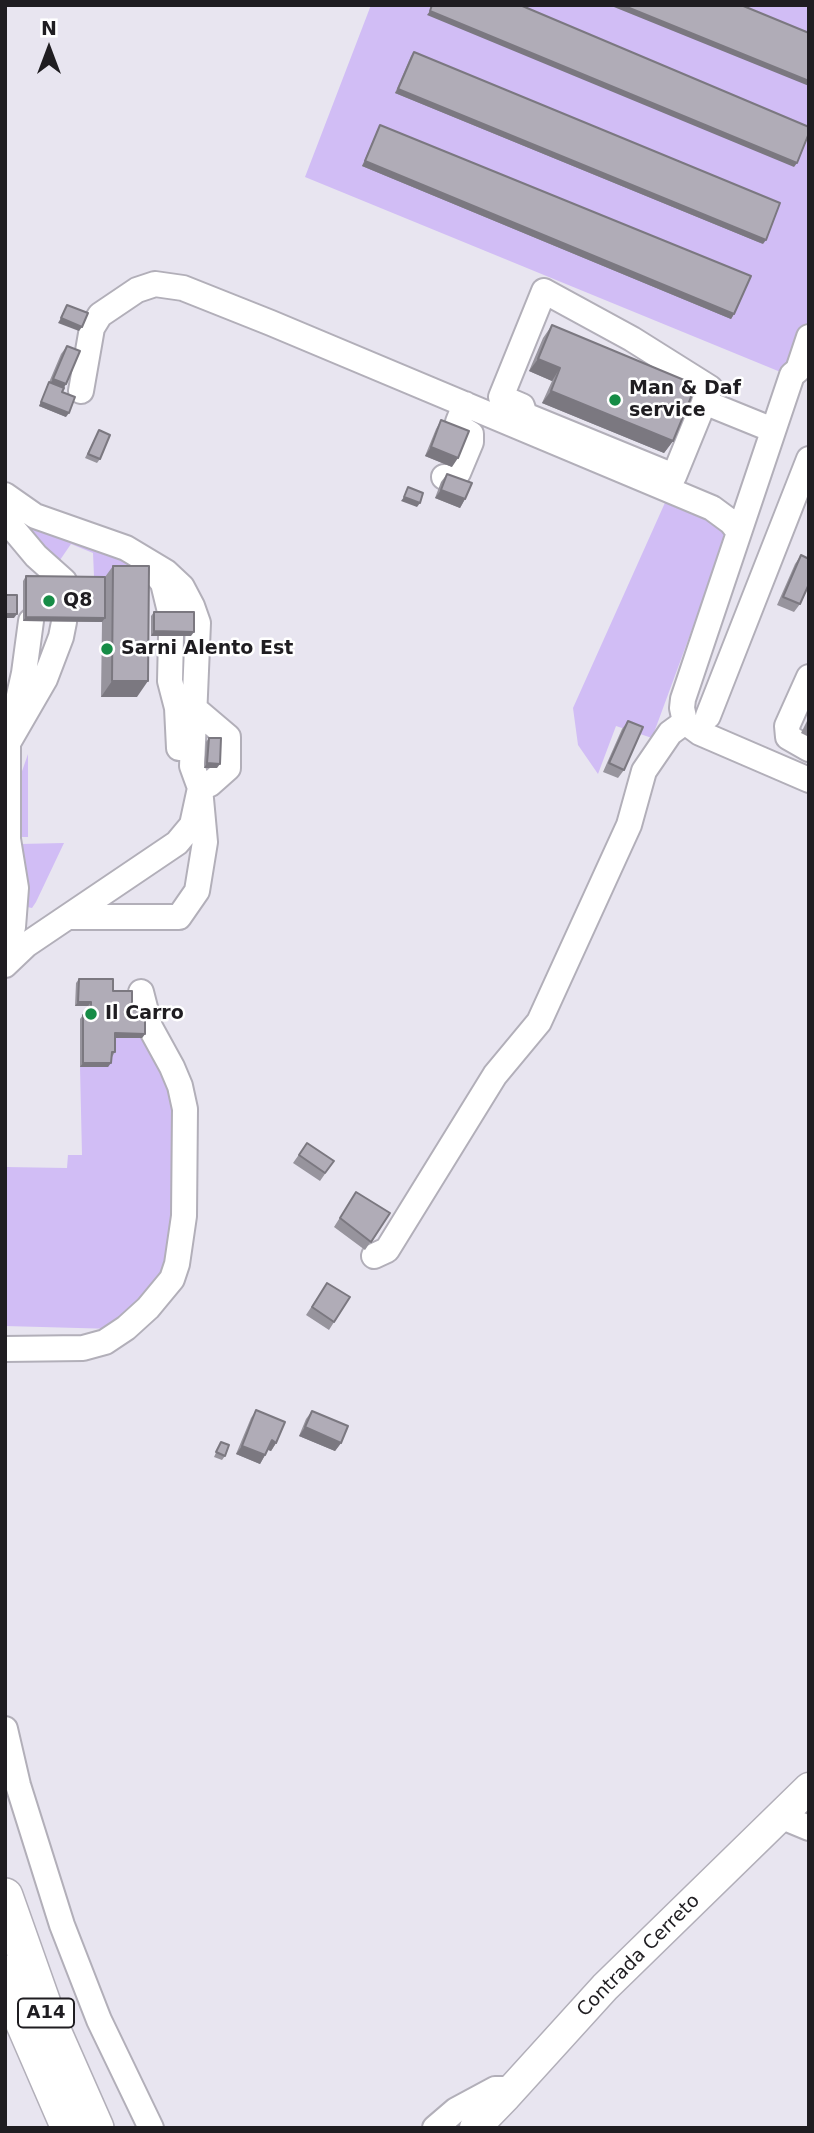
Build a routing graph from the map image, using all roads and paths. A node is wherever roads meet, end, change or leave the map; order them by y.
1 (809, 337) edge
2 (81, 391) dead end
3 (704, 402) junction
4 (465, 404) junction
5 (773, 430) junction
6 (809, 458) edge
7 (444, 477) edge
8 (5, 495) edge
9 (5, 519) edge
10 (739, 531) junction
11 (145, 560) junction
12 (729, 562) junction
13 (764, 575) junction
14 (31, 581) edge
15 (64, 581) edge
16 (31, 621) edge
17 (64, 622) edge
18 (809, 677) edge
19 (195, 709) junction
20 (5, 714) edge
21 (696, 719) junction
22 (8, 743) junction
23 (809, 749) edge
24 (196, 777) junction
25 (809, 780) edge
26 (68, 917) junction
27 (5, 949) edge
28 (5, 965) edge
29 (141, 992) dead end
30 (374, 1256) dead end
31 (5, 1349) edge
32 (5, 1729) edge
33 (809, 1788) edge
34 (780, 1816) junction
35 (809, 1828) edge
36 (5, 1896) edge
37 (5, 1973) edge
38 (510, 2092) junction
39 (69, 2128) edge
40 (96, 2128) edge
41 (151, 2128) edge
42 (435, 2128) edge
43 (475, 2128) edge
44 (495, 2128) edge

1 - 5 street
2 - 4 street
3 - 3 street
3 - 5 street
4 - 7 street
4 - 10 street
5 - 10 street
6 - 13 street
8 - 11 street
9 - 14 street
9 - 15 street
10 - 12 street
11 - 19 street
11 - 24 street
12 - 13 street
12 - 21 street
13 - 21 street
16 - 22 street
17 - 22 street
18 - 23 street
19 - 24 street
19 - 24 street
20 - 22 street
21 - 25 street
21 - 30 street
22 - 27 street
24 - 26 street
24 - 26 street
26 - 28 street
29 - 31 street
32 - 41 street
33 - 34 main road, Contrada Cerreto
34 - 35 street
34 - 38 main road, Contrada Cerreto
36 - 40 highway, A14
37 - 39 highway, A14
38 - 42 street
38 - 43 main road, Contrada Cerreto
38 - 44 street

